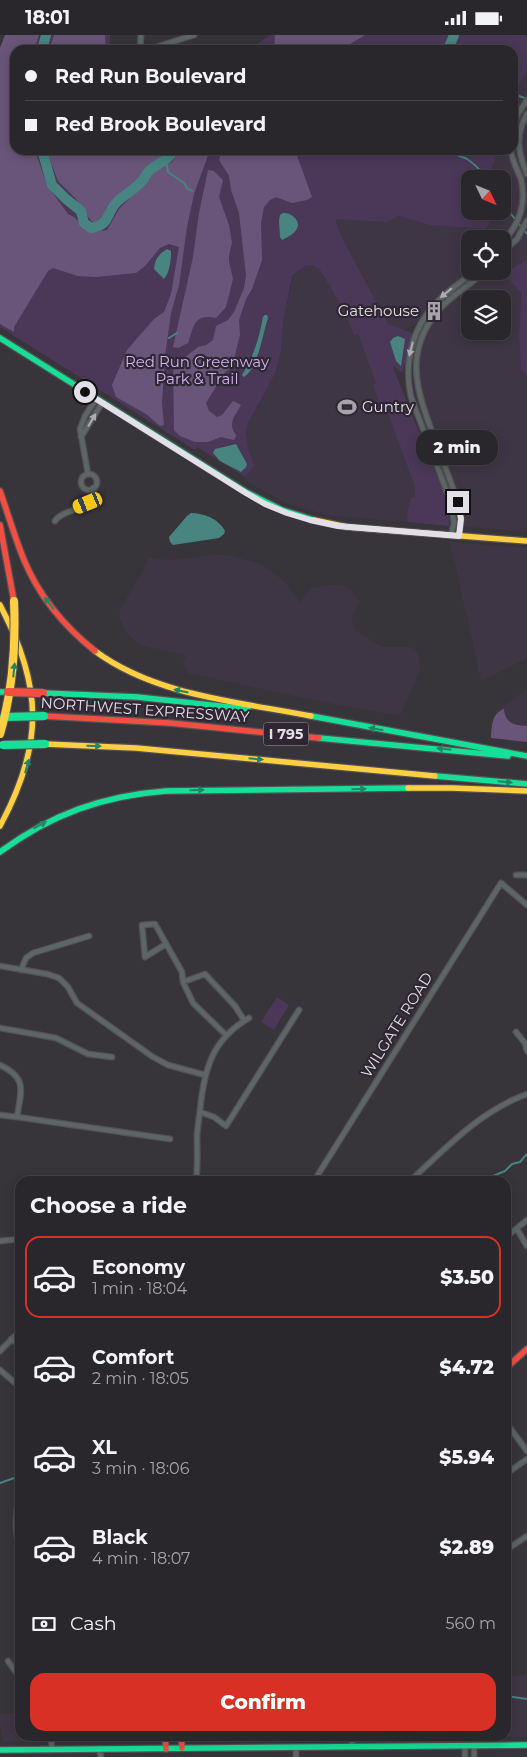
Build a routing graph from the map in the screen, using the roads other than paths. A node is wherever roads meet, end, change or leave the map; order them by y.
1 (194, 35) edge
2 (163, 45) edge
3 (527, 100) edge
4 (518, 114) edge
5 (526, 115) edge
6 (513, 155) edge
7 (527, 174) edge
8 (527, 221) edge
9 (511, 234) edge
10 (511, 245) edge
11 (463, 280) edge
12 (474, 280) edge
13 (0, 338) edge
14 (99, 401) junction
15 (88, 474) junction
16 (93, 488) junction
17 (0, 491) edge
18 (55, 521) dead end
19 (0, 525) edge
20 (455, 535) junction
21 (527, 541) edge
22 (0, 605) edge
23 (4, 692) edge
24 (2, 717) edge
25 (349, 724) junction
26 (0, 734) edge
27 (1, 745) edge
28 (527, 757) edge
29 (527, 784) edge
30 (527, 791) edge
31 (0, 826) edge
32 (0, 852) edge
33 (516, 875) dead end
34 (527, 875) edge
35 (526, 902) edge
36 (89, 936) dead end
37 (166, 944) junction
38 (0, 966) edge
39 (20, 970) junction
40 (183, 982) junction
41 (299, 1010) dead end
42 (0, 1028) edge
43 (516, 1032) dead end
44 (226, 1035) junction
45 (527, 1051) edge
46 (112, 1057) dead end
47 (0, 1065) edge
48 (205, 1075) junction
49 (527, 1094) edge
50 (200, 1112) junction
51 (0, 1115) edge
52 (17, 1117) junction
53 (170, 1139) dead end
54 (196, 1176) edge
55 (317, 1176) edge
56 (416, 1176) edge
57 (527, 1220) edge
58 (517, 1229) junction
59 (511, 1233) edge
60 (15, 1240) edge
61 (0, 1241) edge
62 (527, 1246) edge
63 (15, 1335) edge
64 (11, 1339) junction
65 (15, 1342) edge
66 (527, 1349) edge
67 (0, 1351) edge
68 (511, 1363) edge
69 (0, 1370) edge
70 (15, 1383) edge
71 (511, 1429) edge
72 (527, 1451) edge
73 (527, 1459) edge
74 (511, 1470) edge
75 (527, 1536) edge
76 (511, 1547) edge
77 (8, 1661) dead end
78 (15, 1671) edge
79 (51, 1741) edge
80 (165, 1741) edge
81 (181, 1741) edge
82 (353, 1741) edge
83 (465, 1745) junction
84 (474, 1745) junction
85 (527, 1745) edge
86 (351, 1746) junction
87 (296, 1747) junction
88 (182, 1748) junction
89 (52, 1749) junction
90 (166, 1749) junction
91 (3, 1750) edge
92 (100, 1753) edge
93 (296, 1757) edge
94 (465, 1757) edge
95 (474, 1757) edge

1 - 2 street
3 - 4 street
5 - 7 street
6 - 9 street
8 - 10 street
11 -> 20 street
12 - 20 street
13 - 14 main road
14 - 15 street
14 - 20 main road
15 - 16 street
15 - 16 street
16 - 18 street
25 -> 17 main road
26 -> 19 main road, bridge
20 - 21 main road
31 -> 22 main road
23 - 25 main road, bridge
28 -> 24 main road, NORTHWEST EXPRESSWAY / I 795, bridge
28 -> 25 main road
27 -> 29 main road, I 795, bridge
32 -> 30 main road
33 - 34 street
35 - 55 street, WILGATE ROAD
36 - 39 street
37 - 37 street
37 - 40 street
38 - 39 street
39 - 48 street
40 - 44 street
40 - 44 street
41 - 50 street
42 - 46 street
43 - 45 street
44 - 48 street
47 - 52 street
48 - 50 street
49 - 56 street
50 - 54 street
51 - 52 street
52 - 53 street
57 - 58 street
58 - 59 street
58 - 62 street
60 - 61 street
63 - 64 street
64 - 65 street
64 - 67 street
66 - 68 main road
69 - 70 street
71 - 72 street
73 - 74 street
75 - 76 street
77 - 78 street
79 - 89 street
80 - 90 main road
81 - 88 main road
82 - 86 street
83 - 84 main road
83 - 86 main road
83 - 94 street
84 - 85 main road
84 - 95 street
86 - 87 main road
87 - 88 main road
87 - 93 street
88 - 90 main road
89 - 91 main road
89 - 92 main road
90 - 92 main road

